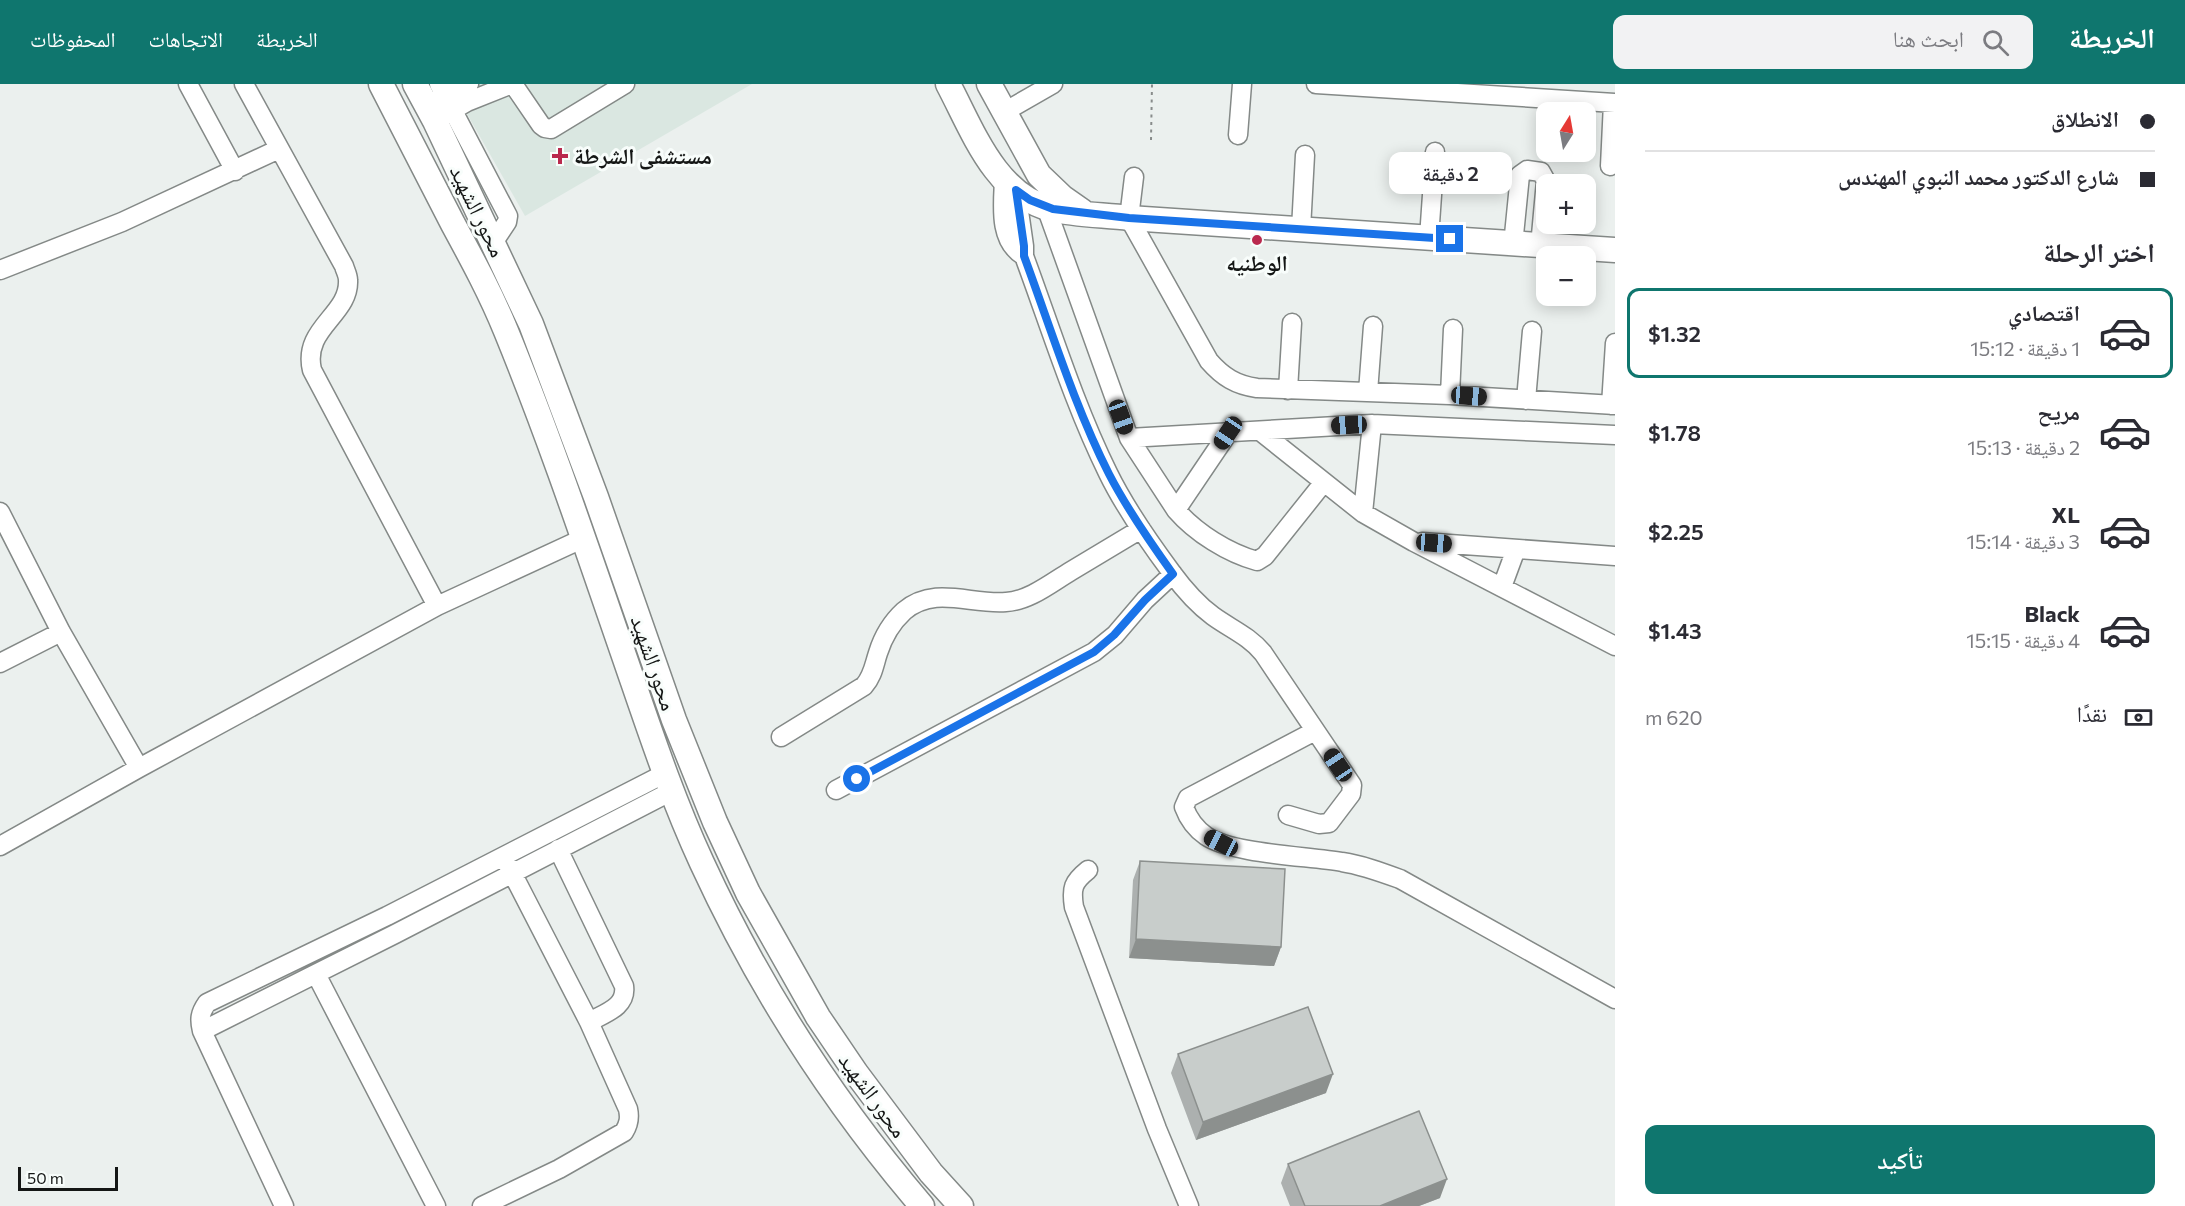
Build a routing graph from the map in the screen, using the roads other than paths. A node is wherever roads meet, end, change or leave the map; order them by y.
1 (188, 84) edge
2 (244, 84) edge
3 (381, 84) edge
4 (415, 84) edge
5 (469, 84) edge
6 (512, 84) edge
7 (625, 84) edge
8 (948, 84) edge
9 (989, 84) edge
10 (1053, 84) edge
11 (1242, 84) edge
12 (1316, 84) edge
13 (1436, 88) edge
14 (440, 103) edge
15 (1614, 103) edge
16 (1004, 112) junction
17 (1238, 135) dead end
18 (279, 149) junction
19 (1435, 152) dead end
20 (1305, 155) dead end
21 (1030, 159) junction
22 (1610, 166) dead end
23 (235, 171) junction
24 (1134, 177) dead end
25 (1010, 185) junction
26 (1046, 207) junction
27 (1084, 213) junction
28 (1129, 218) junction
29 (1301, 229) junction
30 (1429, 238) junction
31 (1513, 245) junction
32 (1540, 246) joint
33 (1596, 249) edge
34 (1615, 250) edge
35 (0, 270) edge
36 (1292, 323) dead end
37 (1373, 326) dead end
38 (1453, 329) dead end
39 (1532, 332) dead end
40 (1615, 343) edge
41 (1288, 390) junction
42 (1368, 392) junction
43 (1450, 395) junction
44 (1526, 400) junction
45 (1614, 404) edge
46 (1372, 424) junction
47 (1260, 431) junction
48 (1228, 433) junction
49 (1615, 435) edge
50 (1129, 438) junction
51 (1324, 482) junction
52 (1176, 510) junction
53 (0, 512) edge
54 (1363, 513) junction
55 (1141, 529) junction
56 (584, 538) junction
57 (1414, 542) junction
58 (1516, 549) junction
59 (1615, 556) edge
60 (1173, 574) junction
61 (1502, 587) junction
62 (437, 606) junction
63 (62, 632) junction
64 (1615, 646) edge
65 (0, 663) edge
66 (1315, 731) junction
67 (781, 737) dead end
68 (140, 768) junction
69 (668, 782) junction
70 (837, 790) dead end
71 (1288, 815) dead end
72 (0, 846) edge
73 (558, 849) junction
74 (508, 864) junction
75 (1088, 870) dead end
76 (387, 915) junction
77 (395, 934) junction
78 (316, 974) junction
79 (1615, 999) edge
80 (589, 1022) junction
81 (202, 1031) junction
82 (285, 1206) edge
83 (436, 1206) edge
84 (482, 1206) edge
85 (922, 1206) edge
86 (961, 1206) edge
87 (1189, 1206) edge

1 - 23 street
2 - 18 street
3 - 56 main road, محور الشهيد
4 - 14 main road, محور الشهيد
5 - 14 street
6 - 7 street
6 - 14 street
8 - 25 main road
9 - 16 main road
10 - 16 street
11 - 17 street
12 - 13 street
13 - 15 street
14 - 86 main road, محور الشهيد
15 - 22 street
16 - 21 main road
18 - 23 street
18 - 62 street
19 - 30 street
20 - 29 street
21 - 25 main road
21 - 27 main road
23 - 35 street
24 - 28 street
25 - 26 main road
25 - 55 street
26 - 27 main road
26 - 50 street
27 - 28 main road
28 - 29 main road
28 - 41 street
29 - 30 main road
30 - 31 main road
31 - 32 main road
31 - 32 street
33 - 34 main road
36 - 41 street
37 - 42 street
38 - 43 street
39 - 44 street
40 - 45 street
41 - 42 street
42 - 43 street
43 - 44 street
44 - 45 street
46 - 47 street
46 - 49 street
46 - 54 street
47 - 48 street
47 - 51 street
48 - 50 street
48 - 52 street
50 - 52 street
51 - 52 street
51 - 54 street
53 - 63 street
54 - 57 street
55 - 60 street
55 - 67 street
56 - 62 street
56 - 69 main road, محور الشهيد
57 - 58 street
57 - 61 street
58 - 59 street
58 - 61 street
60 - 66 street
60 - 70 street
61 - 64 street
62 - 68 street
63 - 65 street
63 - 68 street
66 - 71 street
66 - 79 street
68 - 72 street
69 - 73 street
69 - 74 street
69 - 85 main road, محور الشهيد
73 - 74 street
73 - 80 street
74 - 76 street
74 - 77 street
74 - 80 street
75 - 87 street
76 - 77 street
76 - 81 street
77 - 78 street
78 - 81 street
78 - 83 street
80 - 84 street
81 - 82 street

